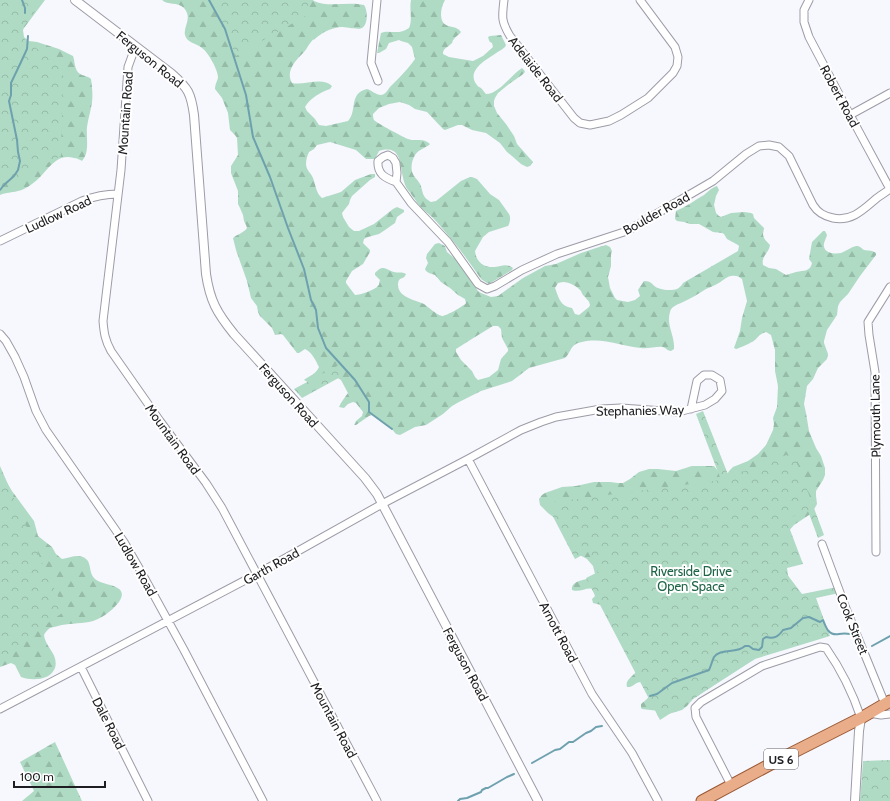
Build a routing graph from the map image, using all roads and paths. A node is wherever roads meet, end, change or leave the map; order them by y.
1 (75, 0) edge
2 (377, 0) edge
3 (504, 0) edge
4 (640, 0) edge
5 (809, 0) edge
6 (136, 47) junction
7 (378, 81) dead end
8 (890, 93) edge
9 (850, 115) junction
10 (396, 182) dead end
11 (890, 189) edge
12 (118, 194) junction
13 (0, 241) edge
14 (890, 287) edge
15 (0, 334) edge
16 (691, 409) junction
17 (541, 422) joint
18 (468, 459) junction
19 (382, 504) junction
20 (822, 544) dead end
21 (876, 552) dead end
22 (257, 574) junction
23 (168, 621) junction
24 (81, 667) junction
25 (888, 706) edge
26 (0, 709) edge
27 (865, 716) junction
28 (731, 785) junction
29 (148, 801) edge
30 (263, 801) edge
31 (377, 801) edge
32 (538, 801) edge
33 (658, 801) edge
34 (702, 801) edge
35 (855, 801) edge

1 - 6 street, Ferguson Road
2 - 7 street
3 - 4 street, Adelaide Road
5 - 9 street, Robert Road
6 - 12 street, Mountain Road
6 - 19 street, Ferguson Road
8 - 9 street
9 - 11 street, Robert Road
10 - 11 street, Boulder Road
12 - 13 street, Ludlow Road
12 - 22 street, Mountain Road
14 - 21 street, Plymouth Lane
15 - 23 street, Ludlow Road
16 - 16 street, Stephanies Way
16 - 17 street, Stephanies Way
17 - 18 street, Garth Road
18 - 19 street, Garth Road
18 - 33 street, Arnott Road
19 - 22 street, Garth Road
19 - 32 street, Ferguson Road
20 - 25 street, Cook Street
22 - 23 street, Garth Road
22 - 31 street, Mountain Road
23 - 24 street, Garth Road
23 - 30 street, Ludlow Road
24 - 26 street, Garth Road
24 - 29 street, Dale Road
25 - 27 main road, US 6
27 - 28 main road, US 6
27 - 28 street
27 - 35 street
28 - 34 main road, US 6

